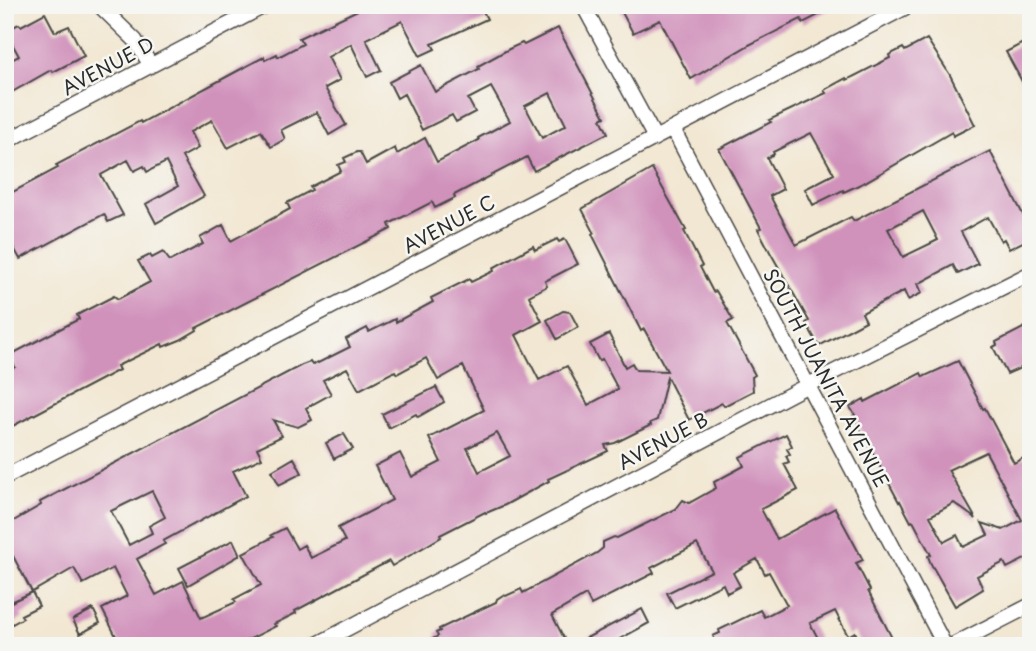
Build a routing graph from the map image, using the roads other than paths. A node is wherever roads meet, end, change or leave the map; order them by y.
1 (99, 5) edge
2 (266, 5) edge
3 (583, 5) edge
4 (910, 5) edge
5 (150, 64) junction
6 (673, 129) junction
7 (656, 138) junction
8 (5, 142) edge
9 (1031, 273) edge
10 (808, 385) junction
11 (5, 477) edge
12 (1031, 606) edge
13 (314, 646) edge
14 (945, 646) edge
15 (951, 646) edge

1 - 5 street
2 - 5 street, AVENUE D
3 - 7 street
4 - 6 street, AVENUE C
5 - 8 street, AVENUE D
6 - 7 street, AVENUE C
6 - 10 street, SOUTH JUANITA AVENUE
7 - 11 street, AVENUE C
9 - 10 street, AVENUE B
10 - 13 street, AVENUE B
10 - 14 street, SOUTH JUANITA AVENUE
12 - 15 street

